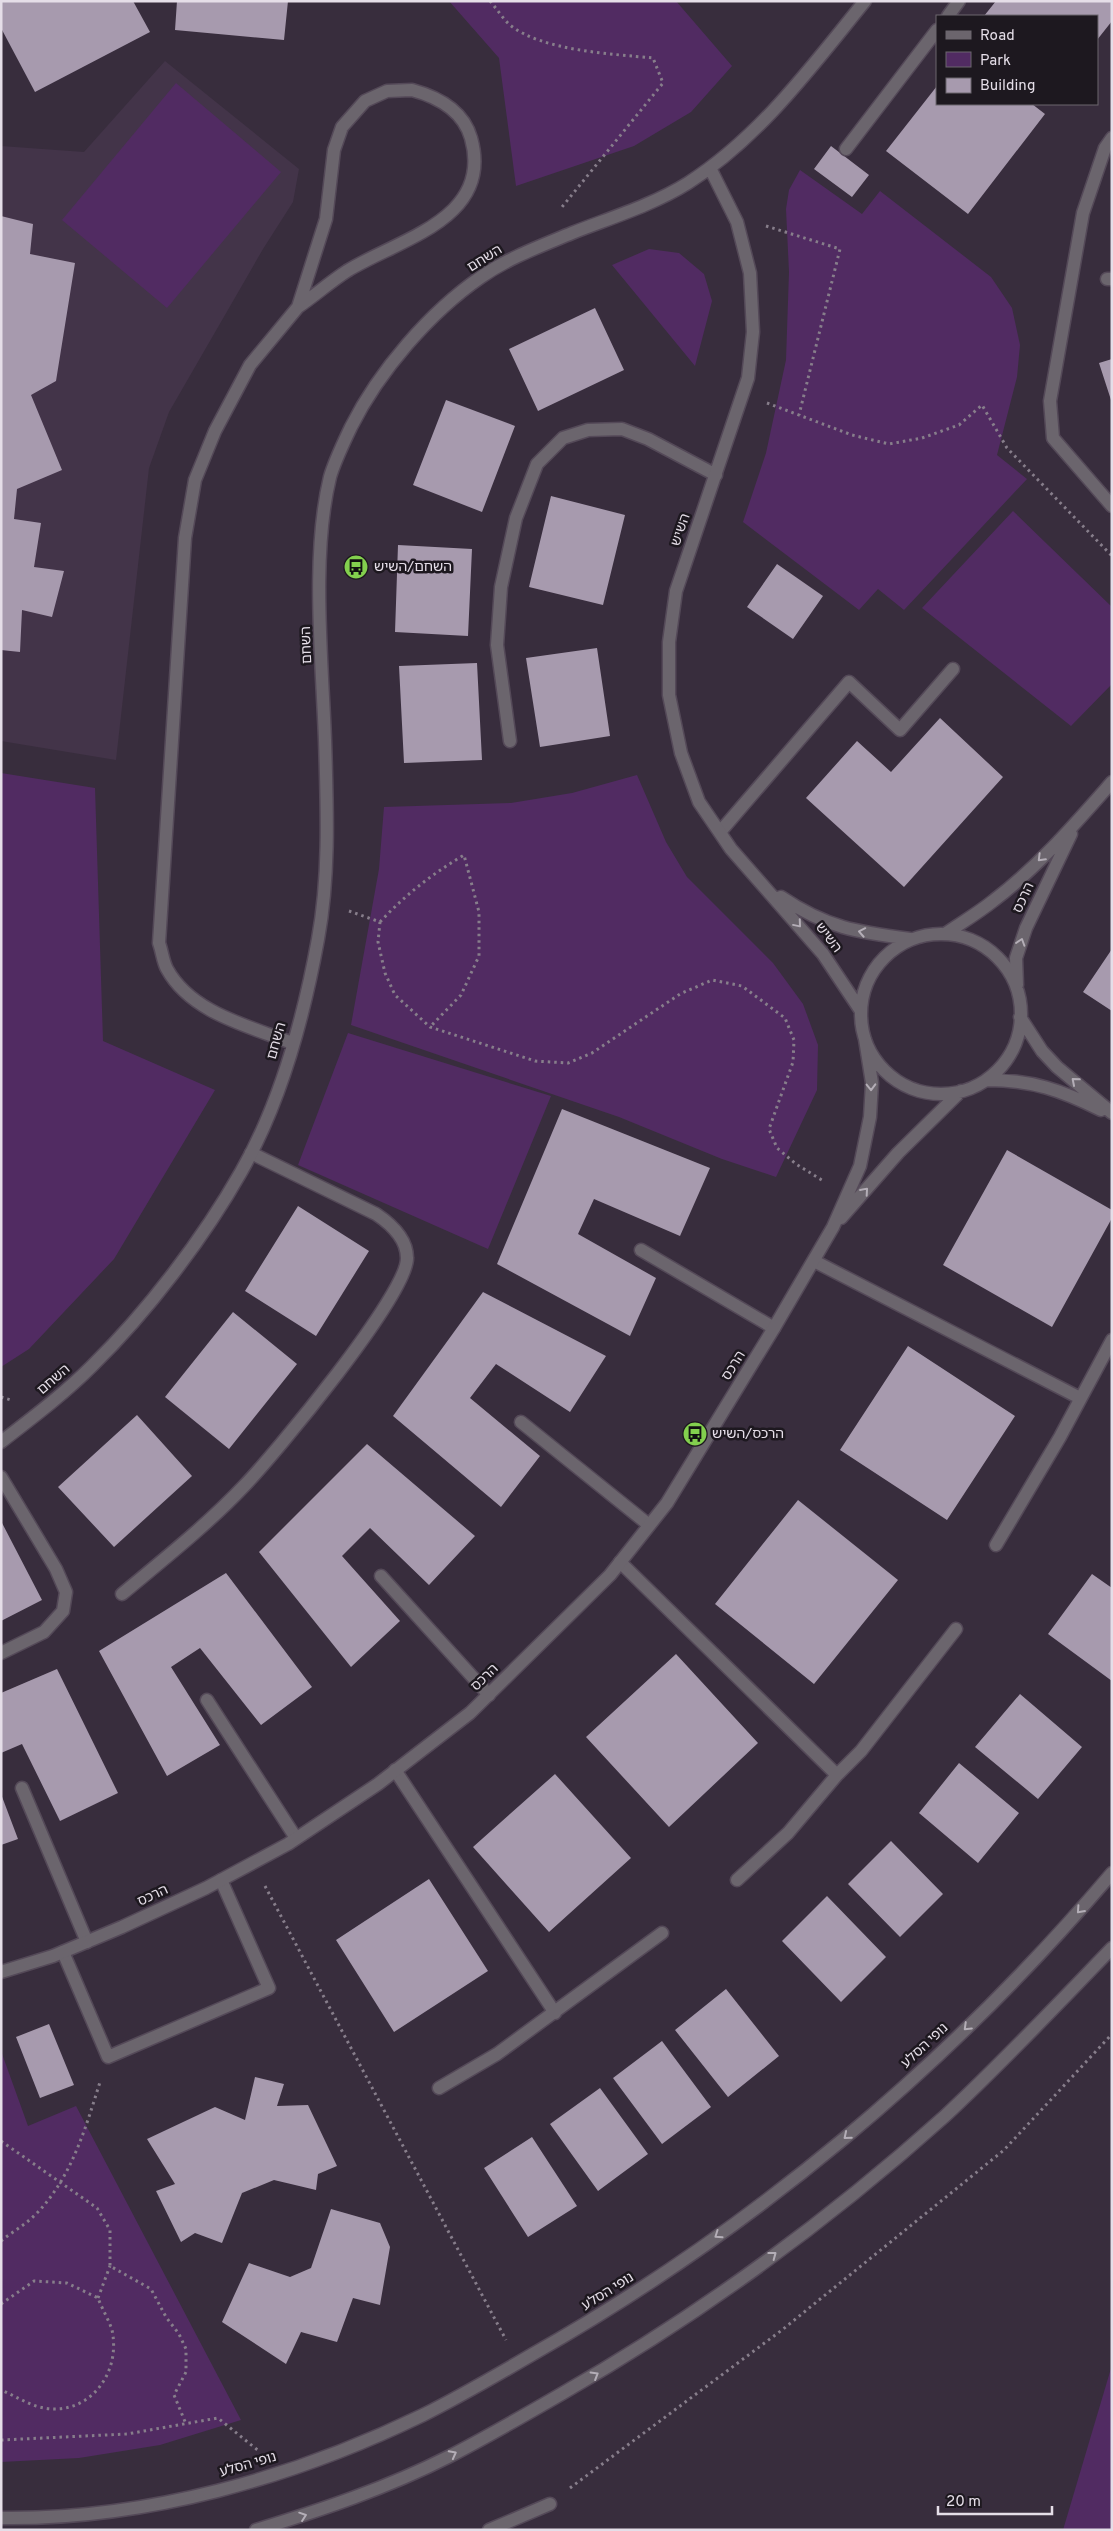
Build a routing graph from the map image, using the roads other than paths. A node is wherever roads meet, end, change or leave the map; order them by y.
1 (865, 1) edge
2 (959, 1) edge
3 (949, 15) edge
4 (936, 31) edge
5 (1112, 138) edge
6 (846, 149) dead end
7 (710, 168) junction
8 (298, 308) junction
9 (716, 475) junction
10 (1112, 506) edge
11 (953, 669) dead end
12 (510, 741) dead end
13 (1112, 782) edge
14 (1076, 824) junction
15 (720, 832) junction
16 (767, 887) junction
17 (945, 934) junction
18 (910, 939) junction
19 (1017, 990) junction
20 (861, 1011) junction
21 (1020, 1017) junction
22 (865, 1039) junction
23 (292, 1043) junction
24 (987, 1080) junction
25 (961, 1091) junction
26 (1112, 1114) edge
27 (251, 1153) junction
28 (832, 1227) junction
29 (641, 1250) dead end
30 (814, 1261) junction
31 (774, 1328) junction
32 (1112, 1340) edge
33 (1080, 1398) junction
34 (521, 1422) dead end
35 (1, 1442) edge
36 (1, 1477) edge
37 (649, 1525) junction
38 (996, 1545) dead end
39 (620, 1562) junction
40 (381, 1576) dead end
41 (122, 1594) dead end
42 (956, 1629) dead end
43 (1, 1653) edge
44 (489, 1694) junction
45 (208, 1700) dead end
46 (396, 1770) junction
47 (837, 1775) junction
48 (22, 1788) dead end
49 (296, 1838) junction
50 (1112, 1873) edge
51 (221, 1880) junction
52 (737, 1880) dead end
53 (662, 1933) dead end
54 (87, 1942) junction
55 (1112, 1948) edge
56 (63, 1952) junction
57 (1, 1972) edge
58 (555, 2013) junction
59 (439, 2088) dead end
60 (550, 2504) road end
61 (1, 2518) edge
62 (256, 2530) edge
63 (490, 2530) edge

1 - 7 street, השחם
2 - 3 street
4 - 6 street
5 - 10 street
7 - 9 street, השיש
7 - 23 street, השחם
8 - 8 street
8 - 23 street
9 - 12 street
9 - 15 street, השיש
11 - 15 street
13 - 14 street, הרכס
14 -> 17 street, הרכס
19 -> 14 street, הרכס
15 - 16 street, השיש
18 -> 16 street, השיש
16 -> 20 street, השיש
17 - 18 street
17 - 19 street
18 - 20 street
19 - 21 street
20 - 22 street
21 - 24 street
26 -> 21 street
22 - 25 street
22 -> 28 street, הרכס
23 - 27 street, השחם
24 - 25 street
24 - 26 street
28 -> 25 street, הרכס
27 - 35 street, השחם
27 - 41 street
28 - 30 street, הרכס
29 - 31 street
30 - 31 street, הרכס
30 - 33 street
31 - 37 street, הרכס
32 - 33 street
33 - 38 street
34 - 37 street
36 - 43 street
37 - 39 street, הרכס
39 - 44 street, הרכס
39 - 47 street
40 - 44 street
42 - 47 street
44 - 46 street, הרכס
45 - 49 street
46 - 49 street, הרכס
46 - 58 street
47 - 52 street
48 - 54 street
49 - 51 street, הרכס
50 -> 61 street, נופי הסלע
51 - 54 street, הרכס
51 - 56 street
53 - 58 street
54 - 56 street, הרכס
62 -> 55 street
56 - 57 street, הרכס
58 - 59 street
60 - 63 street

